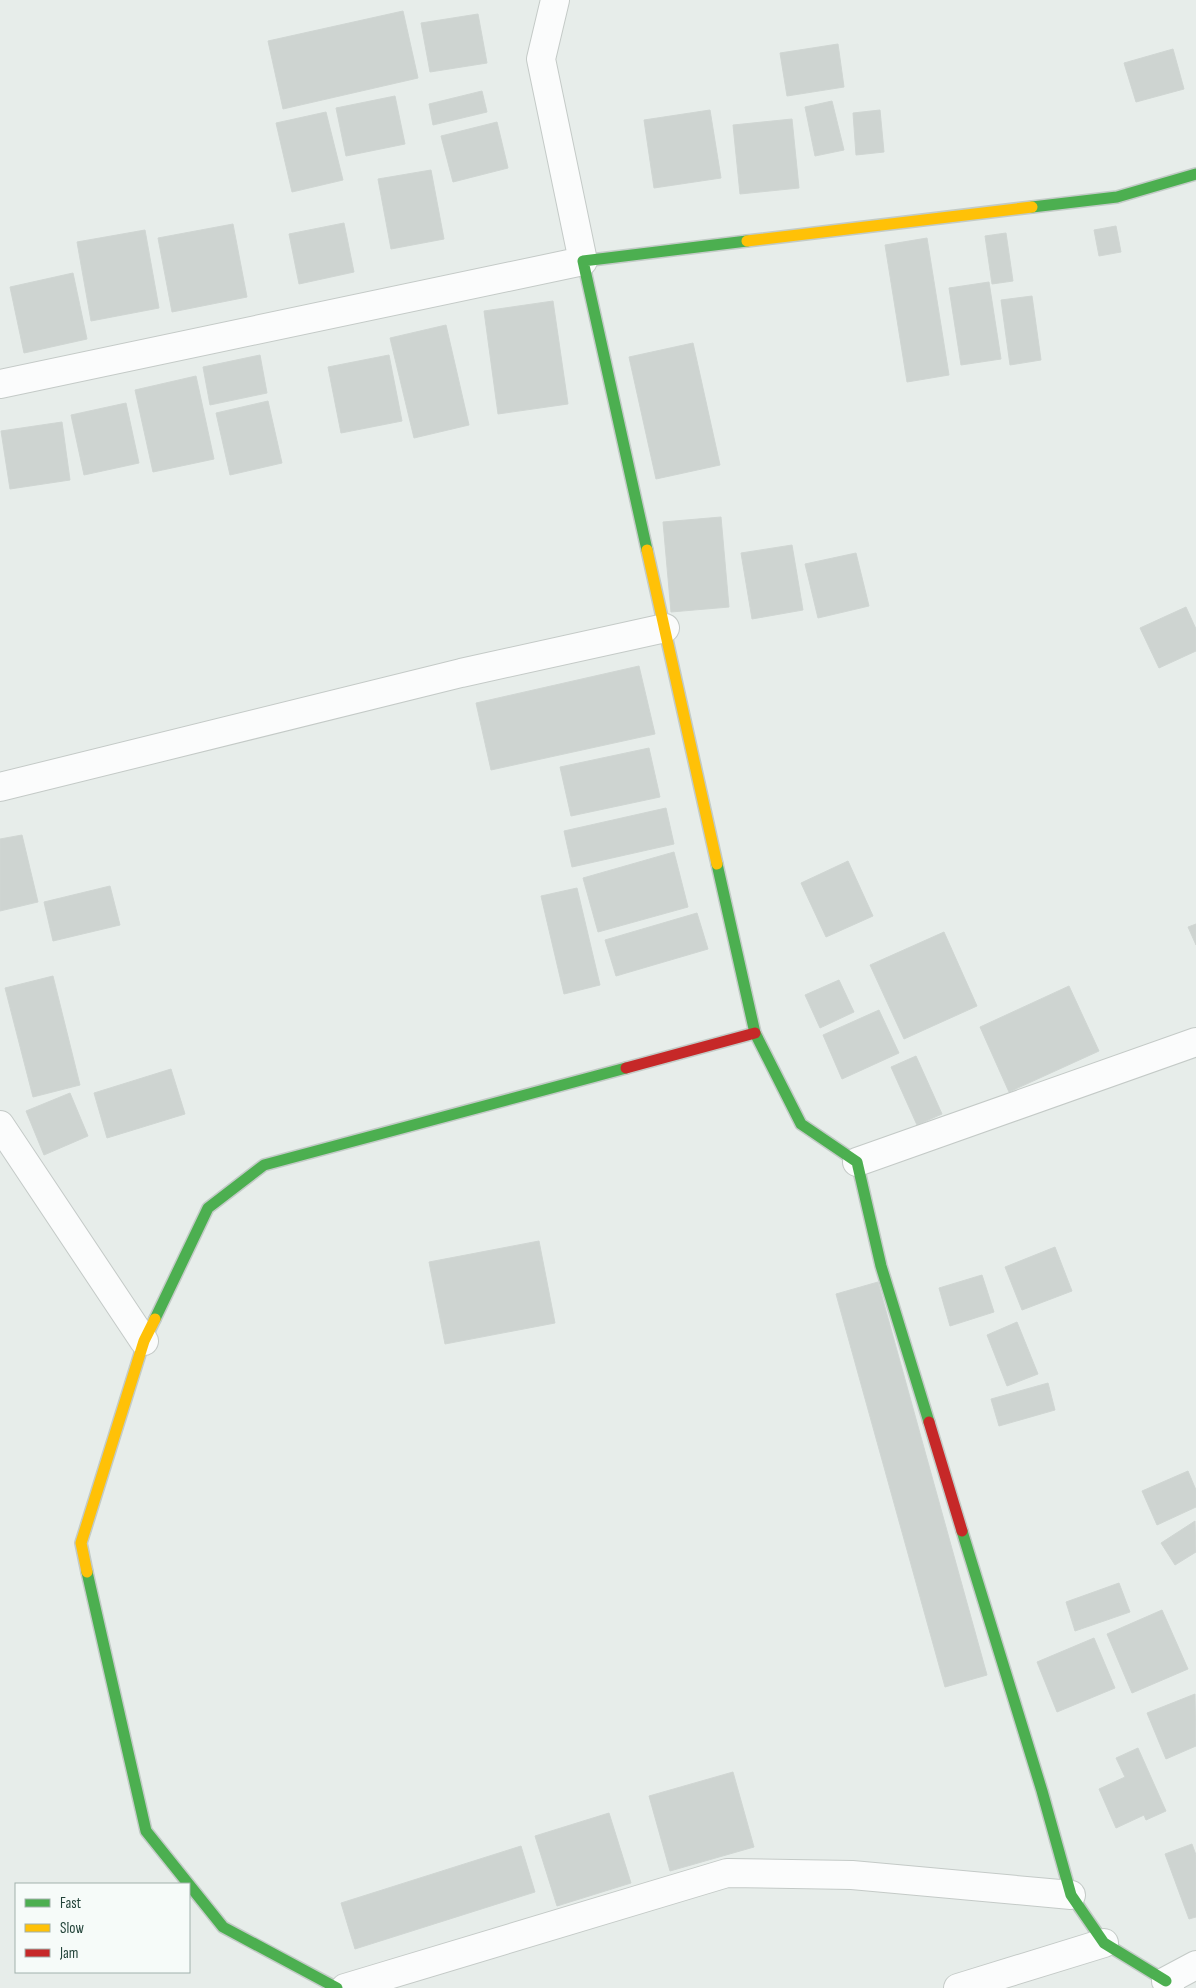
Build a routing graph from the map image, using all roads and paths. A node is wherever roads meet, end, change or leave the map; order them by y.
1 (555, 0) edge
2 (1196, 174) edge
3 (583, 262) junction
4 (0, 384) edge
5 (665, 628) junction
6 (0, 787) edge
7 (755, 1033) junction
8 (1196, 1042) edge
9 (0, 1125) edge
10 (857, 1162) junction
11 (144, 1340) junction
12 (188, 1883) edge
13 (190, 1886) edge
14 (1071, 1895) junction
15 (1104, 1943) junction
16 (1196, 1965) edge
17 (1168, 1984) edge
18 (337, 1988) edge
19 (344, 1988) edge
20 (958, 1988) edge

1 - 3 street
2 - 3 street
3 - 4 street
3 - 5 street
5 - 6 street
5 - 7 street
7 - 10 street
7 - 11 street
8 - 10 street
9 - 11 street
10 - 14 street
11 - 12 street
13 - 18 street
14 - 15 street
14 - 19 street
15 - 17 street
15 - 20 street
16 - 17 street

